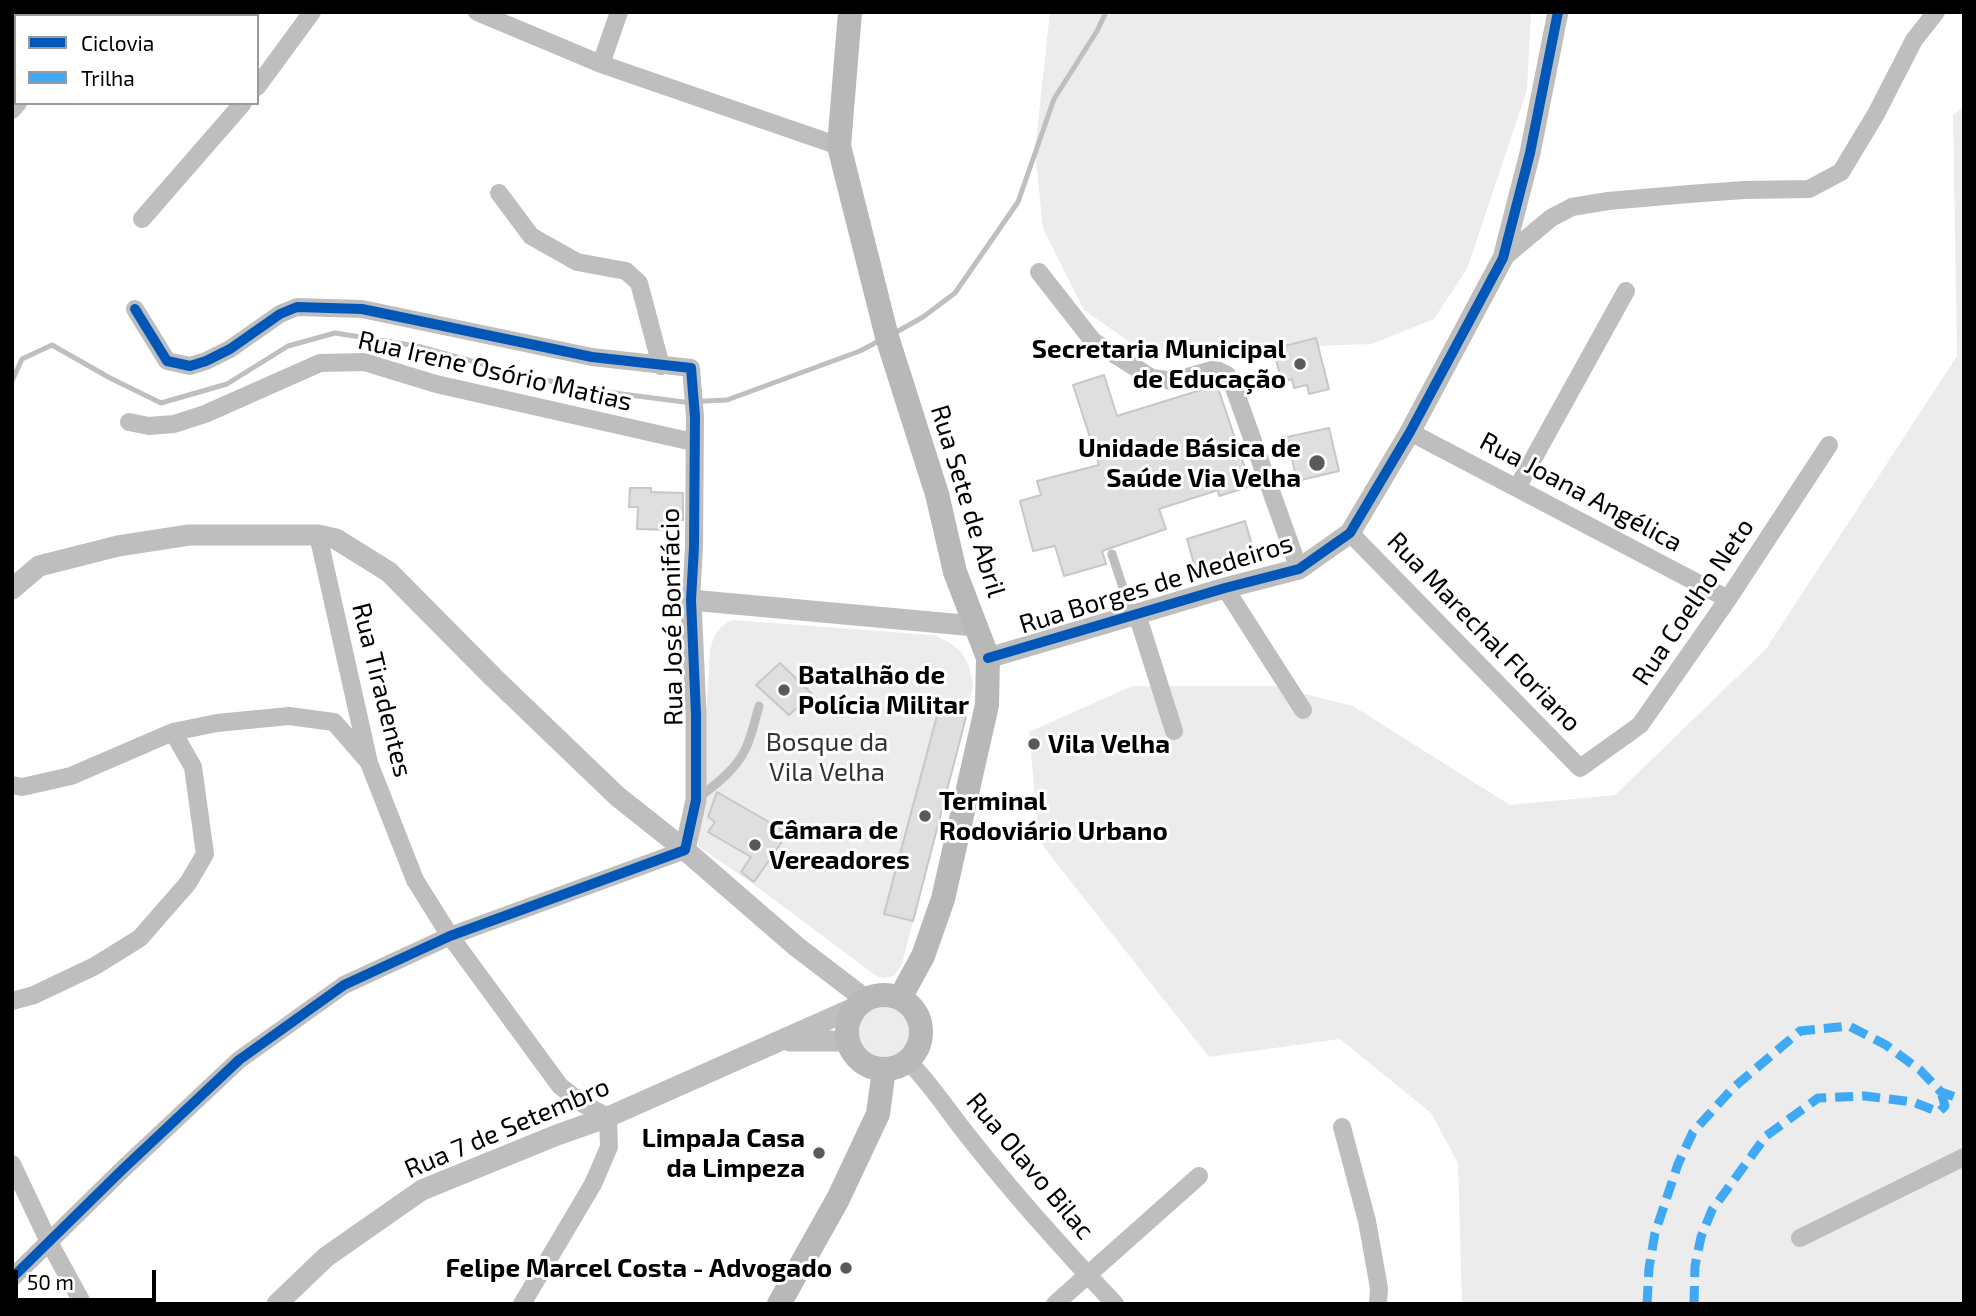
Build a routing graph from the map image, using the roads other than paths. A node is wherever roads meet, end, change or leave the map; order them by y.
1 (312, 12) edge
2 (477, 12) edge
3 (619, 12) edge
4 (850, 12) edge
5 (1558, 12) edge
6 (1936, 12) edge
7 (601, 64) junction
8 (259, 84) edge
9 (241, 105) edge
10 (839, 146) junction
11 (499, 193) dead end
12 (142, 219) dead end
13 (1503, 258) junction
14 (1039, 272) dead end
15 (1626, 291) dead end
16 (135, 310) dead end
17 (662, 366) junction
18 (129, 422) dead end
19 (1410, 432) junction
20 (693, 442) junction
21 (1829, 445) dead end
22 (1517, 488) junction
23 (1350, 533) junction
24 (318, 535) junction
25 (1112, 554) dead end
26 (1299, 569) junction
27 (1225, 588) junction
28 (12, 589) edge
29 (1728, 599) junction
30 (691, 600) junction
31 (1135, 615) junction
32 (975, 626) junction
33 (988, 658) junction
34 (759, 706) dead end
35 (1303, 710) dead end
36 (173, 732) junction
37 (1174, 732) dead end
38 (369, 763) junction
39 (1580, 768) joint
40 (12, 785) edge
41 (696, 800) junction
42 (685, 850) junction
43 (450, 936) junction
44 (900, 998) junction
45 (12, 1002) edge
46 (860, 1003) junction
47 (781, 1041) junction
48 (847, 1041) junction
49 (908, 1060) junction
50 (884, 1069) junction
51 (608, 1117) junction
52 (1342, 1127) dead end
53 (1964, 1157) edge
54 (12, 1164) edge
55 (1199, 1176) dead end
56 (1800, 1238) dead end
57 (48, 1242) junction
58 (1088, 1275) junction
59 (12, 1278) edge
60 (83, 1304) edge
61 (277, 1304) edge
62 (522, 1304) edge
63 (779, 1304) edge
64 (1055, 1304) edge
65 (1115, 1304) edge
66 (1378, 1304) edge

1 - 8 street
2 - 7 street
3 - 7 street
4 - 10 main road, Rua Sete de Abril
5 - 13 street, Rua Borges de Medeiros
6 - 13 street
7 - 10 street
9 - 12 street
10 - 32 main road, Rua Sete de Abril
11 - 17 street
13 - 19 street, Rua Borges de Medeiros
14 - 26 street
15 - 22 street
16 - 17 street
17 - 20 street, Rua José Bonifácio
18 - 20 street, Rua Irene Osório Matias
19 - 22 street, Rua Joana Angélica
19 - 23 street, Rua Borges de Medeiros
20 - 30 street, Rua José Bonifácio
21 - 29 street, Rua Coelho Neto
22 - 29 street, Rua Joana Angélica
23 - 26 street, Rua Borges de Medeiros
23 - 39 street, Rua Marechal Floriano
24 - 28 street
24 - 38 street, Rua Tiradentes
24 - 42 street
25 - 31 lane
26 - 27 street, Rua Borges de Medeiros
27 - 31 street, Rua Borges de Medeiros
27 - 35 street
29 - 39 street, Rua Coelho Neto
30 - 32 street
30 - 41 street, Rua José Bonifácio
31 - 33 street, Rua Borges de Medeiros
31 - 37 street
32 - 33 main road, Rua Sete de Abril
33 - 44 main road, Rua Sete de Abril
34 - 41 lane
36 - 38 street
36 - 40 street
36 - 45 street
38 - 43 street, Rua Tiradentes
41 - 42 street, Rua José Bonifácio
42 - 43 street
42 - 46 street
43 - 51 street, Rua Tiradentes
43 - 57 street
44 - 46 main road
44 - 49 main road
46 - 47 street, Rua 7 de Setembro
46 - 48 main road
47 - 48 street, Rua 7 de Setembro
47 - 51 street, Rua 7 de Setembro
48 - 50 main road
49 - 50 main road
49 - 58 street, Rua Olavo Bilac
50 - 63 main road
51 - 61 street, Rua 7 de Setembro
51 - 62 street
52 - 66 street
53 - 56 street
54 - 57 street
55 - 58 street
57 - 59 street
57 - 60 street
58 - 64 street
58 - 65 street, Rua Olavo Bilac

